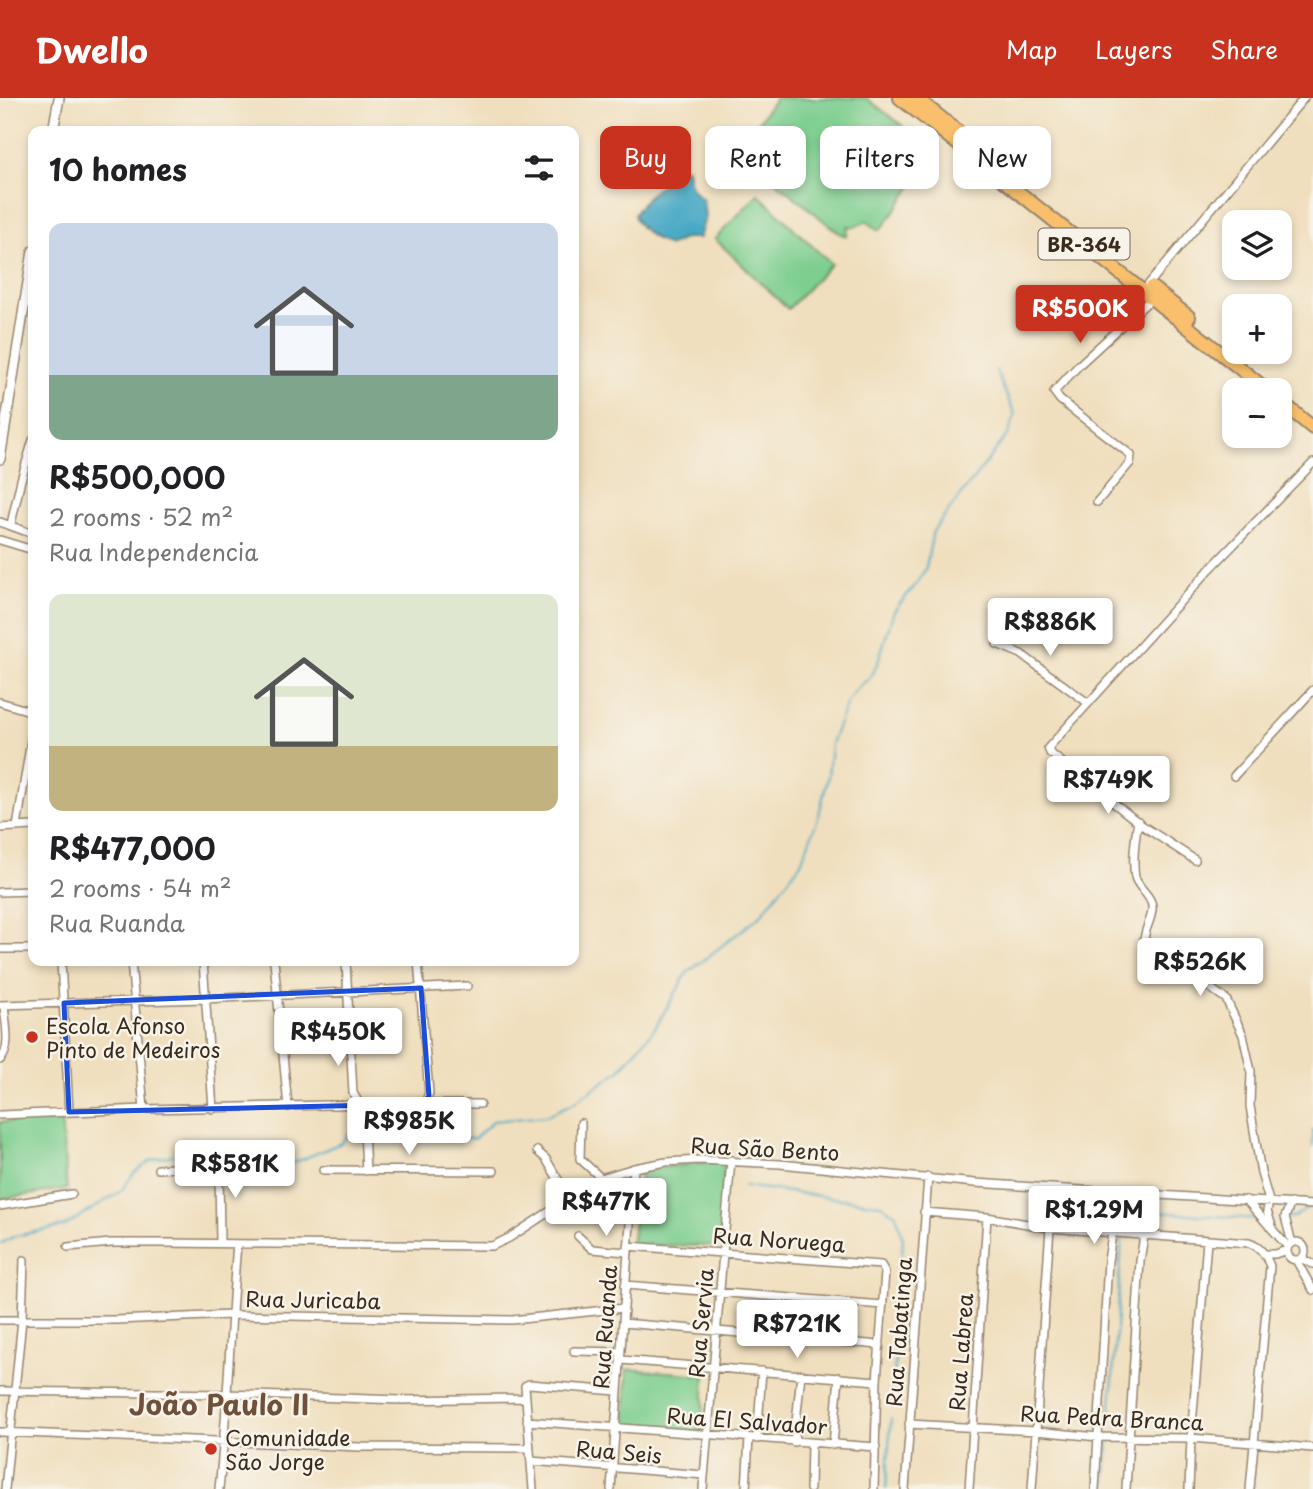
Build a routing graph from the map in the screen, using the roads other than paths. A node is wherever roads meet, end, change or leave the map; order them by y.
1 (59, 98) edge
2 (900, 98) edge
3 (916, 98) edge
4 (1304, 98) edge
5 (54, 126) edge
6 (28, 283) edge
7 (1150, 292) junction
8 (1253, 378) edge
9 (1262, 378) edge
10 (1292, 401) edge
11 (1292, 411) edge
12 (1313, 418) edge
13 (1313, 428) edge
14 (28, 457) edge
15 (0, 460) edge
16 (1313, 463) edge
17 (1097, 502) dead end
18 (0, 522) edge
19 (11, 524) junction
20 (28, 532) edge
21 (0, 540) edge
22 (28, 548) edge
23 (997, 644) dead end
24 (1313, 690) edge
25 (0, 702) edge
26 (1087, 703) junction
27 (28, 710) edge
28 (28, 759) edge
29 (1234, 776) dead end
30 (1138, 821) junction
31 (28, 826) edge
32 (17, 827) junction
33 (0, 828) edge
34 (1195, 860) dead end
35 (28, 891) edge
36 (0, 892) edge
37 (0, 949) edge
38 (28, 949) edge
39 (61, 966) edge
40 (131, 966) edge
41 (202, 966) edge
42 (274, 966) edge
43 (346, 966) edge
44 (419, 966) edge
45 (467, 986) dead end
46 (421, 988) junction
47 (348, 992) junction
48 (276, 994) junction
49 (205, 999) junction
50 (133, 1000) junction
51 (64, 1003) junction
52 (2, 1005) edge
53 (0, 1060) edge
54 (358, 1104) junction
55 (423, 1104) junction
56 (480, 1104) dead end
57 (288, 1107) junction
58 (144, 1109) junction
59 (213, 1109) junction
60 (69, 1112) junction
61 (0, 1115) edge
62 (581, 1123) dead end
63 (537, 1151) dead end
64 (731, 1160) junction
65 (634, 1168) junction
66 (158, 1170) dead end
67 (323, 1170) dead end
68 (366, 1171) junction
69 (494, 1171) dead end
70 (928, 1177) junction
71 (601, 1178) junction
72 (72, 1194) dead end
73 (569, 1198) junction
74 (1247, 1200) junction
75 (1269, 1201) junction
76 (1291, 1203) junction
77 (1313, 1205) edge
78 (0, 1206) edge
79 (924, 1212) junction
80 (987, 1217) junction
81 (1050, 1228) junction
82 (1273, 1229) junction
83 (1112, 1234) junction
84 (578, 1236) dead end
85 (1144, 1236) junction
86 (1207, 1241) junction
87 (220, 1244) junction
88 (237, 1244) junction
89 (1313, 1244) edge
90 (68, 1247) dead end
91 (1291, 1247) junction
92 (628, 1249) junction
93 (724, 1252) junction
94 (1265, 1254) junction
95 (1301, 1258) junction
96 (24, 1259) dead end
97 (1313, 1264) edge
98 (1269, 1266) junction
99 (625, 1285) junction
100 (1313, 1290) edge
101 (720, 1292) junction
102 (883, 1306) junction
103 (624, 1308) junction
104 (231, 1315) junction
105 (0, 1320) edge
106 (22, 1320) junction
107 (623, 1323) junction
108 (717, 1332) junction
109 (880, 1345) junction
110 (574, 1351) dead end
111 (621, 1356) junction
112 (714, 1367) junction
113 (762, 1371) junction
114 (800, 1374) junction
115 (839, 1377) junction
116 (877, 1381) junction
117 (0, 1391) edge
118 (617, 1391) junction
119 (14, 1392) junction
120 (226, 1394) junction
121 (524, 1398) junction
122 (527, 1421) junction
123 (909, 1424) junction
124 (615, 1428) junction
125 (972, 1428) junction
126 (1036, 1431) junction
127 (0, 1432) edge
128 (12, 1432) junction
129 (707, 1435) junction
130 (1130, 1436) junction
131 (1098, 1437) junction
132 (753, 1438) junction
133 (1191, 1438) junction
134 (225, 1440) junction
135 (1254, 1441) junction
136 (794, 1442) junction
137 (811, 1443) junction
138 (833, 1445) junction
139 (876, 1447) junction
140 (530, 1448) junction
141 (1313, 1448) edge
142 (531, 1461) junction
143 (612, 1468) junction
144 (704, 1475) junction
145 (5, 1489) edge
146 (219, 1489) edge
147 (533, 1489) edge
148 (611, 1489) edge
149 (703, 1489) edge
150 (746, 1489) edge
151 (810, 1489) edge
152 (874, 1489) edge
153 (905, 1489) edge
154 (969, 1489) edge
155 (1032, 1489) edge
156 (1095, 1489) edge
157 (1126, 1489) edge
158 (1189, 1489) edge
159 (1251, 1489) edge

1 - 5 street
2 - 7 main road, BR-364
3 - 7 main road, BR-364
4 - 7 street
6 - 15 street
7 - 8 main road, BR-364
7 - 9 main road, BR-364
7 - 17 street
10 - 12 main road, BR-364
11 - 13 main road
14 - 19 street
16 - 26 street
18 - 19 street
19 - 20 street
21 - 22 street
23 - 26 street
24 - 29 street
25 - 27 street
26 - 30 street
28 - 32 street
30 - 34 street
30 - 75 street
31 - 32 street
32 - 33 street
35 - 36 street
37 - 38 street
39 - 51 street
40 - 50 street
41 - 49 street
42 - 48 street
43 - 47 street
44 - 46 street
45 - 46 street
46 - 47 street
46 - 55 street
47 - 48 street
47 - 54 street
48 - 49 street
48 - 57 street
49 - 50 street
49 - 59 street
50 - 51 street
50 - 58 street
51 - 52 street
51 - 60 street
52 - 53 street
54 - 55 street
54 - 57 street
54 - 68 street
55 - 56 street
57 - 59 street
58 - 59 street
58 - 60 street
60 - 61 street
62 - 71 street
63 - 73 street
64 - 65 street, Rua São Bento
64 - 70 street, Rua São Bento
64 - 93 street, Rua Servia
65 - 71 street, Rua São Bento
65 - 92 street, Rua Ruanda
66 - 87 street
67 - 68 street
68 - 69 street
70 - 74 street, Rua São Bento
70 - 79 street, Rua Tabatinga
71 - 73 street, Rua São Bento
72 - 78 street
73 - 88 street, Rua São Bento
74 - 75 street, Rua São Bento
74 - 82 street
75 - 76 street, Rua São Bento
75 - 82 street
76 - 77 street, Rua São Bento
76 - 91 street
79 - 80 street
79 - 123 street, Rua Tabatinga
80 - 81 street
80 - 125 street, Rua Labrea
81 - 83 street
81 - 126 street
82 - 91 street
83 - 85 street
83 - 131 street
84 - 92 street, Rua Noruega
85 - 86 street
85 - 130 street
86 - 94 street
86 - 133 street
87 - 88 street, Rua São Bento
87 - 90 street, Rua São Bento
88 - 104 street
89 - 91 street
89 - 95 street
91 - 94 street
91 - 95 street
91 - 95 street
91 - 98 street
92 - 93 street, Rua Noruega
92 - 99 street, Rua Ruanda
93 - 101 street, Rua Servia
93 - 102 street, Rua Noruega
94 - 98 street
95 - 97 street
95 - 100 street
96 - 106 street
98 - 135 street
99 - 101 street
99 - 103 street, Rua Ruanda
101 - 102 street
101 - 108 street, Rua Servia
102 - 109 street
103 - 104 street, Rua Juricaba
103 - 107 street, Rua Ruanda
104 - 106 street, Rua Juricaba
104 - 120 street
105 - 106 street, Rua Juricaba
106 - 119 street
107 - 108 street
107 - 111 street, Rua Ruanda
108 - 109 street
108 - 112 street, Rua Servia
109 - 116 street
110 - 111 street
111 - 112 street
111 - 118 street, Rua Ruanda
112 - 113 street
112 - 129 street, Rua Servia
113 - 114 street
113 - 132 street
114 - 115 street
114 - 136 street
115 - 116 street
115 - 138 street
116 - 139 street
117 - 119 street
118 - 121 street
118 - 124 street, Rua Ruanda
119 - 120 street
119 - 128 street
120 - 121 street
120 - 134 street
121 - 122 street
122 - 124 street, Rua El Salvador
122 - 140 street
123 - 125 street, Rua Pedra Branca
123 - 153 street, Rua Tabatinga
124 - 129 street, Rua El Salvador
124 - 143 street, Rua Ruanda
125 - 126 street, Rua Pedra Branca
125 - 154 street, Rua Labrea
126 - 131 street, Rua Pedra Branca
126 - 155 street
127 - 128 street
128 - 134 street
128 - 145 street
129 - 132 street, Rua El Salvador
129 - 144 street, Rua Servia
130 - 131 street, Rua Pedra Branca
130 - 133 street, Rua Pedra Branca
130 - 157 street
131 - 156 street
132 - 136 street, Rua El Salvador
132 - 150 street
133 - 135 street, Rua Pedra Branca
133 - 158 street
134 - 140 street
134 - 146 street
135 - 141 street, Rua Pedra Branca
135 - 159 street
136 - 137 street, Rua El Salvador
137 - 138 street, Rua El Salvador
137 - 151 street
138 - 139 street, Rua El Salvador
139 - 152 street
140 - 142 street
142 - 143 street, Rua Seis
142 - 147 street
143 - 144 street, Rua Seis
143 - 148 street, Rua Ruanda
144 - 149 street, Rua Servia

